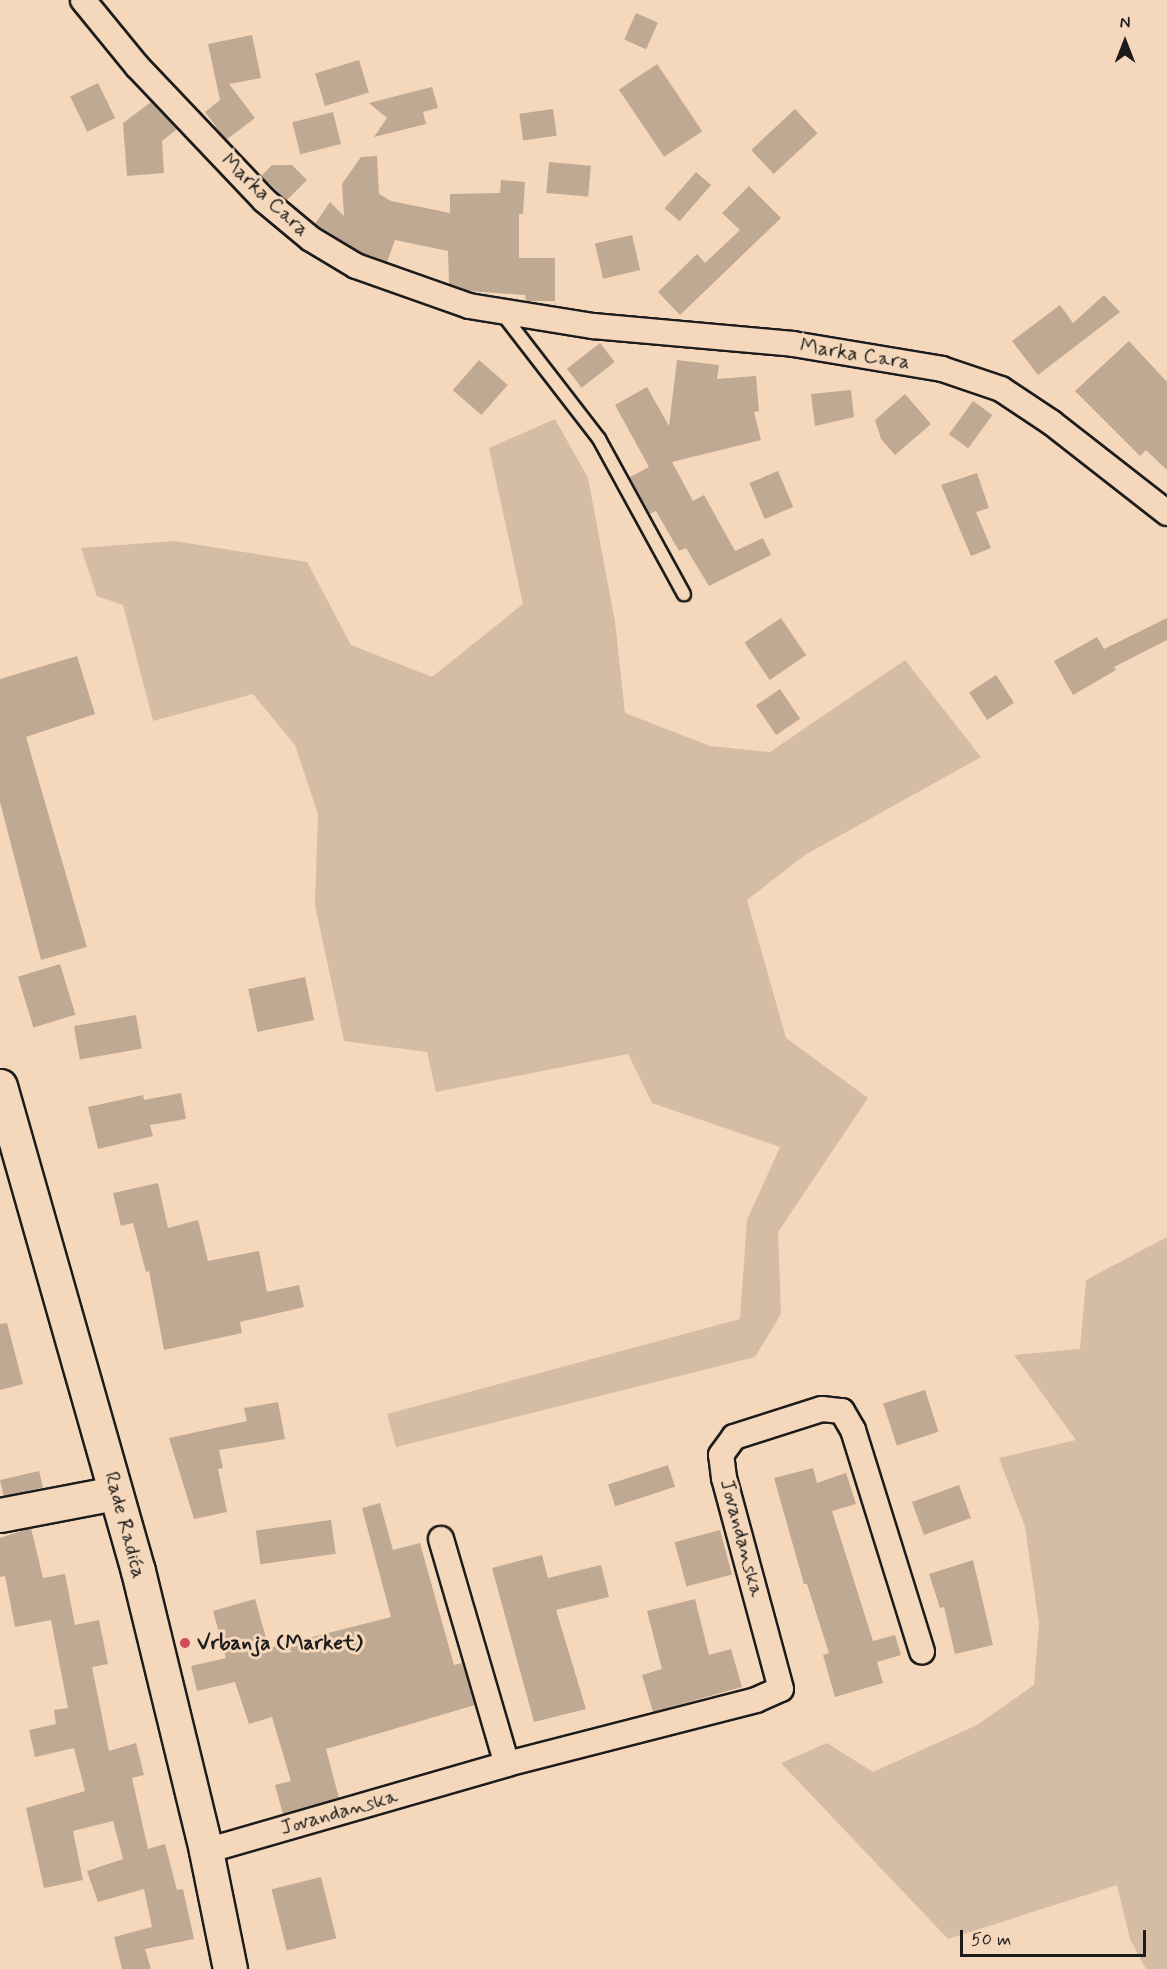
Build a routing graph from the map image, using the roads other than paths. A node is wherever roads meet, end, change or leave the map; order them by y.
1 (83, 0) edge
2 (500, 311) junction
3 (1167, 513) edge
4 (684, 594) dead end
5 (0, 1086) edge
6 (116, 1493) junction
7 (0, 1515) edge
8 (441, 1539) dead end
9 (922, 1652) dead end
10 (507, 1764) junction
11 (206, 1851) junction
12 (230, 1969) edge

1 - 2 street, Marka Cara
2 - 3 street, Marka Cara
2 - 4 lane
5 - 6 main road, Rade Radića
6 - 7 main road
6 - 11 main road, Rade Radića
8 - 10 street
9 - 10 street, Jovandanska
10 - 11 street, Jovandanska
11 - 12 main road, Rade Radića

